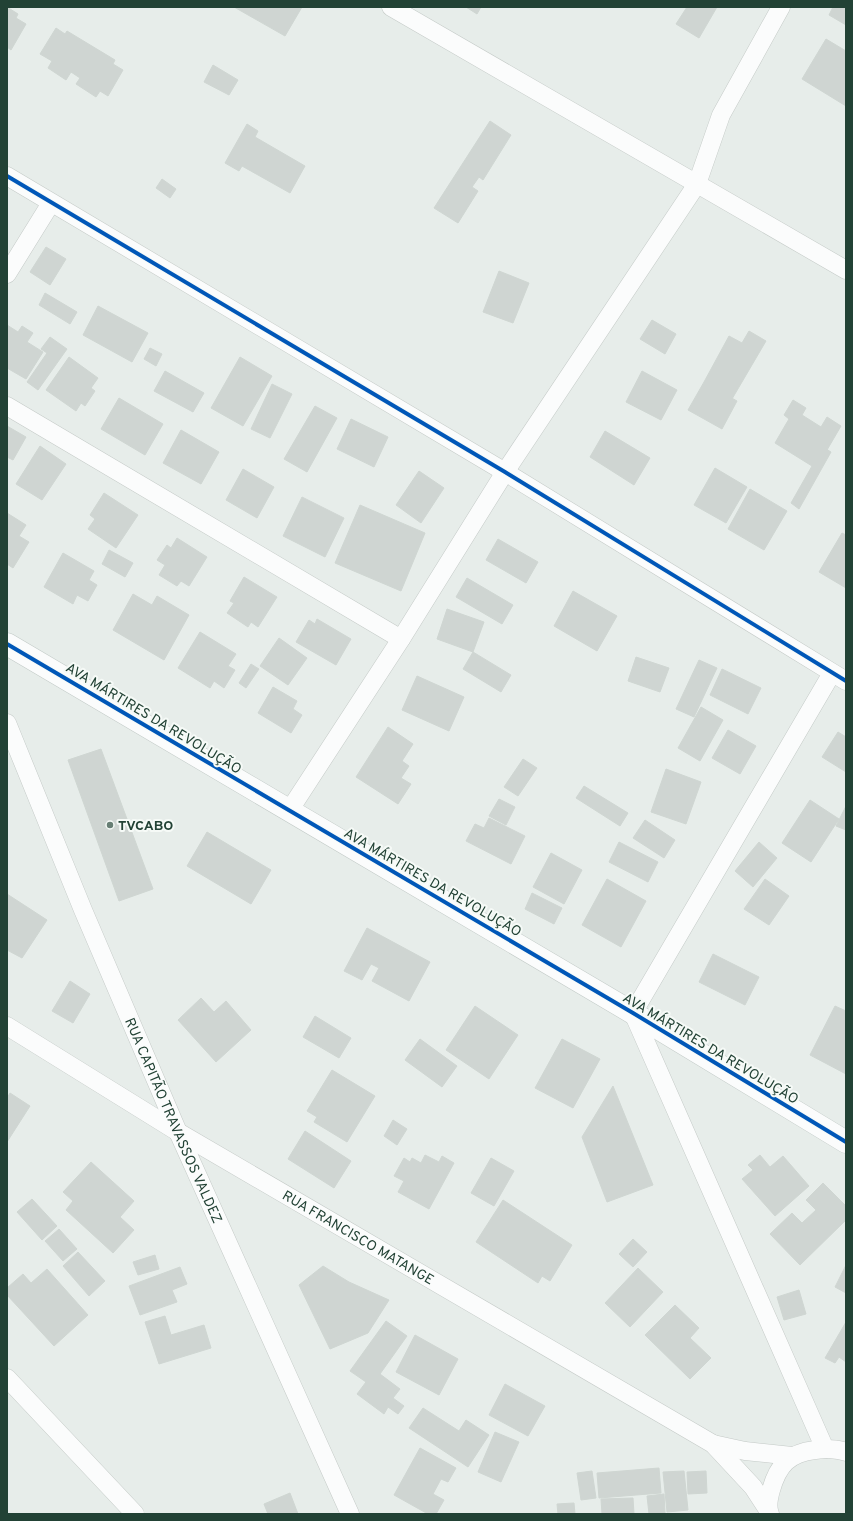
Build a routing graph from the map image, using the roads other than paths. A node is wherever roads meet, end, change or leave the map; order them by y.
1 (391, 7) edge
2 (781, 7) edge
3 (7, 176) edge
4 (697, 184) junction
5 (51, 202) junction
6 (846, 270) edge
7 (7, 274) edge
8 (7, 406) edge
9 (505, 472) junction
10 (401, 639) junction
11 (7, 644) edge
12 (839, 677) edge
13 (7, 723) edge
14 (288, 811) junction
15 (633, 1013) junction
16 (7, 1026) edge
17 (178, 1132) junction
18 (846, 1142) edge
19 (7, 1378) edge
20 (713, 1444) junction
21 (824, 1449) junction
22 (846, 1452) edge
23 (792, 1456) junction
24 (769, 1512) edge
25 (135, 1514) edge
26 (350, 1514) edge

1 - 4 street
2 - 4 street
3 - 5 street
4 - 6 street
4 - 9 street
5 - 7 street
5 - 9 street
8 - 10 street
9 - 10 street
9 - 12 street
10 - 14 street
11 - 14 street, AVA MÁRTIRES DA REVOLUÇÃO
12 - 15 street
13 - 17 street, RUA CAPITÃO TRAVASSOS VALDEZ
14 - 15 street, AVA MÁRTIRES DA REVOLUÇÃO
15 - 18 street, AVA MÁRTIRES DA REVOLUÇÃO
15 - 21 street
16 - 17 street, RUA FRANCISCO MATANGE
17 - 20 street, RUA FRANCISCO MATANGE
17 - 26 street, RUA CAPITÃO TRAVASSOS VALDEZ
19 - 25 street
20 - 23 street
20 - 24 street
21 - 22 street
21 - 23 street
23 - 24 street

